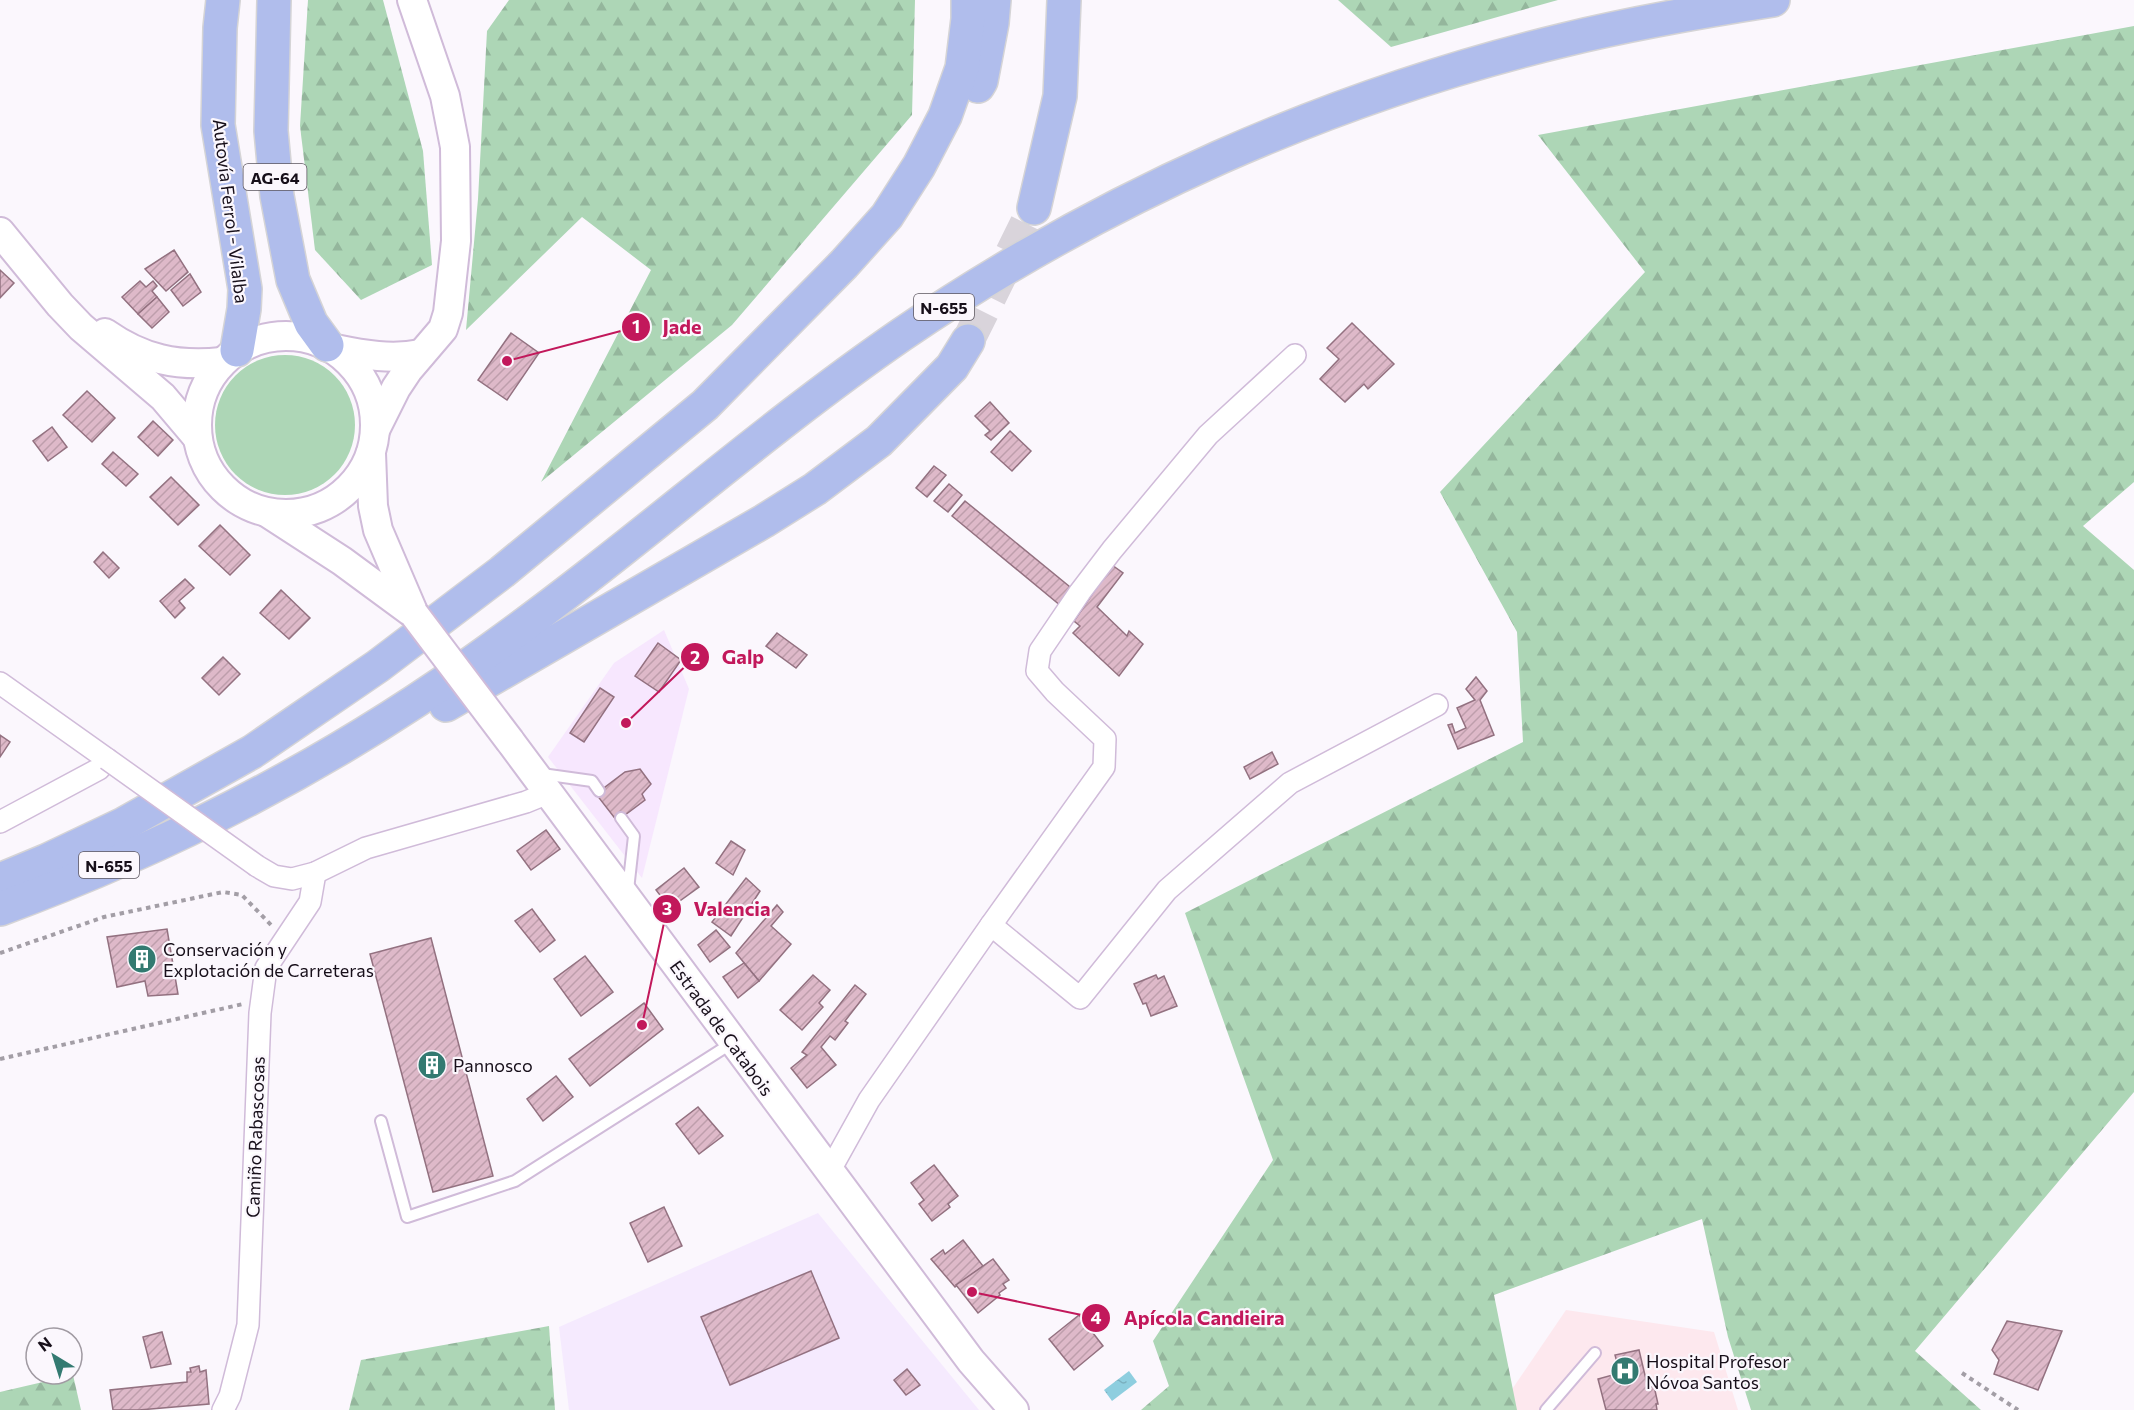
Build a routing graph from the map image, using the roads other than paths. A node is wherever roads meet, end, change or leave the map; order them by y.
1 (223, 0) edge
2 (274, 0) edge
3 (412, 0) edge
4 (968, 0) edge
5 (994, 0) edge
6 (1064, 0) edge
7 (1773, 0) edge
8 (1034, 208) tunnel mouth
9 (0, 232) edge
10 (28, 264) junction
11 (968, 341) tunnel mouth
12 (331, 347) junction
13 (421, 354) junction
14 (1295, 355) dead end
15 (229, 356) junction
16 (705, 405) junction
17 (196, 436) junction
18 (373, 440) junction
19 (268, 513) junction
20 (414, 614) junction
21 (0, 683) edge
22 (1437, 705) dead end
23 (107, 759) junction
24 (541, 783) junction
25 (600, 791) dead end
26 (216, 816) junction
27 (621, 818) dead end
28 (0, 822) edge
29 (315, 873) junction
30 (0, 880) edge
31 (628, 899) junction
32 (0, 909) edge
33 (991, 925) junction
34 (733, 1043) junction
35 (381, 1120) dead end
36 (829, 1172) junction
37 (1595, 1353) dead end
38 (223, 1410) edge
39 (1014, 1410) edge
40 (1546, 1410) edge

1 - 15 highway, Autovía Ferrol - Vilalba / AG-64
2 - 12 highway, AG-64
3 - 13 main road
4 - 16 highway
5 - 16 highway
6 - 8 highway
7 - 26 highway, N-655
9 - 10 main road
10 - 15 main road
10 - 17 main road
11 - 26 highway
12 - 13 main road
12 - 15 main road
12 - 18 main road
13 - 18 main road
14 - 33 street
15 - 17 main road
16 - 30 highway
17 - 19 main road
18 - 19 main road
18 - 20 main road
19 - 20 main road
20 - 24 main road, Estrada de Catabois, bridge
21 - 23 street
22 - 33 street
23 - 28 street
23 - 29 street, bridge
24 - 25 lane
24 - 29 street
24 - 31 main road, Estrada de Catabois
26 - 32 highway, N-655
27 - 31 lane
29 - 38 street, Camiño Rabascosas
31 - 34 main road, Estrada de Catabois
33 - 36 street
34 - 35 lane
34 - 36 main road, Estrada de Catabois
36 - 39 main road, Estrada de Catabois
37 - 40 lane

